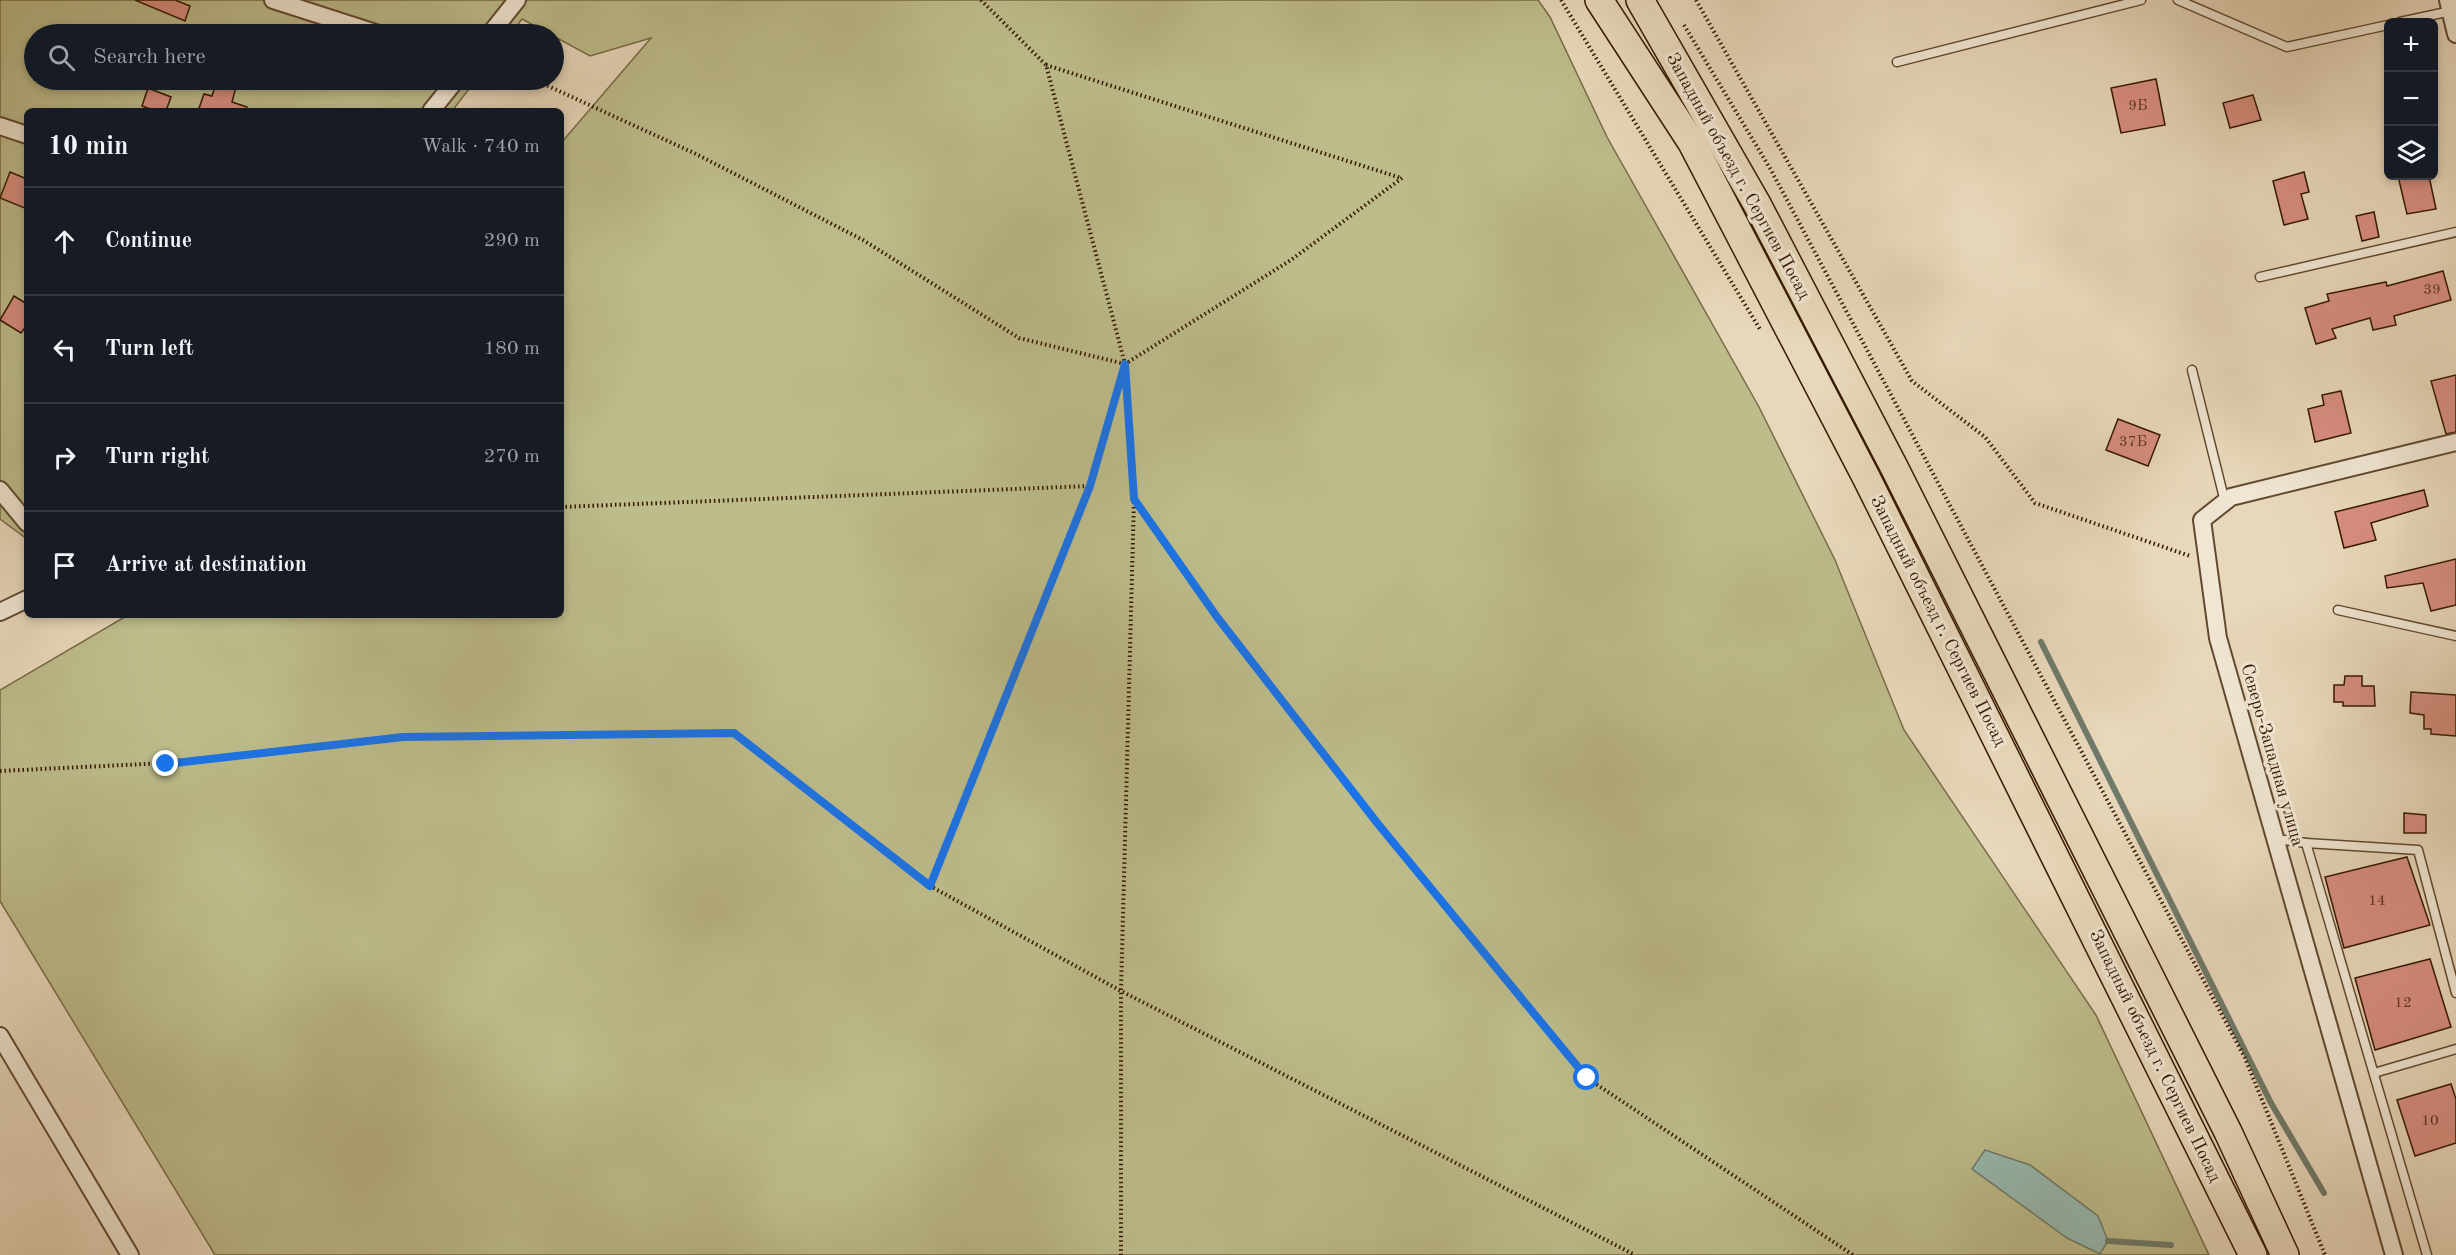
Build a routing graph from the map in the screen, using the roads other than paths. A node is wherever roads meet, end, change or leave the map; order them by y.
1 (273, 0) edge
2 (517, 0) edge
3 (1599, 0) edge
4 (1640, 0) edge
5 (2141, 0) edge
6 (2178, 0) edge
7 (2449, 6) edge
8 (2412, 18) edge
9 (348, 24) edge
10 (498, 24) edge
11 (2384, 26) edge
12 (2456, 34) edge
13 (1897, 62) dead end
14 (448, 90) edge
15 (433, 108) edge
16 (0, 126) edge
17 (24, 134) edge
18 (2456, 232) edge
19 (2260, 277) dead end
20 (2192, 370) dead end
21 (2456, 442) edge
22 (0, 490) edge
23 (2225, 502) junction
24 (24, 519) edge
25 (24, 600) edge
26 (2338, 610) dead end
27 (0, 612) edge
28 (2456, 636) edge
29 (2276, 839) junction
30 (2306, 843) junction
31 (2456, 993) edge
32 (0, 1036) edge
33 (2456, 1049) edge
34 (2374, 1073) junction
35 (130, 1255) edge
36 (2253, 1255) edge
37 (2285, 1255) edge
38 (2394, 1255) edge
39 (2427, 1255) edge

1 - 9 street
2 - 10 street
3 - 36 main road, Западный объезд г. Сергиев Посад
4 - 37 main road, Западный объезд г. Сергиев Посад
5 - 13 lane
6 - 11 lane
7 - 8 lane
7 - 12 street
14 - 15 street
16 - 17 street
18 - 19 lane
20 - 23 lane
21 - 23 street, Северо-Западная улица
22 - 24 street
23 - 29 street, Северо-Западная улица
25 - 27 street
26 - 28 lane
29 - 30 lane
29 - 38 street, Северо-Западная улица
30 - 31 lane
30 - 34 lane
32 - 35 street
33 - 34 lane
34 - 39 lane

